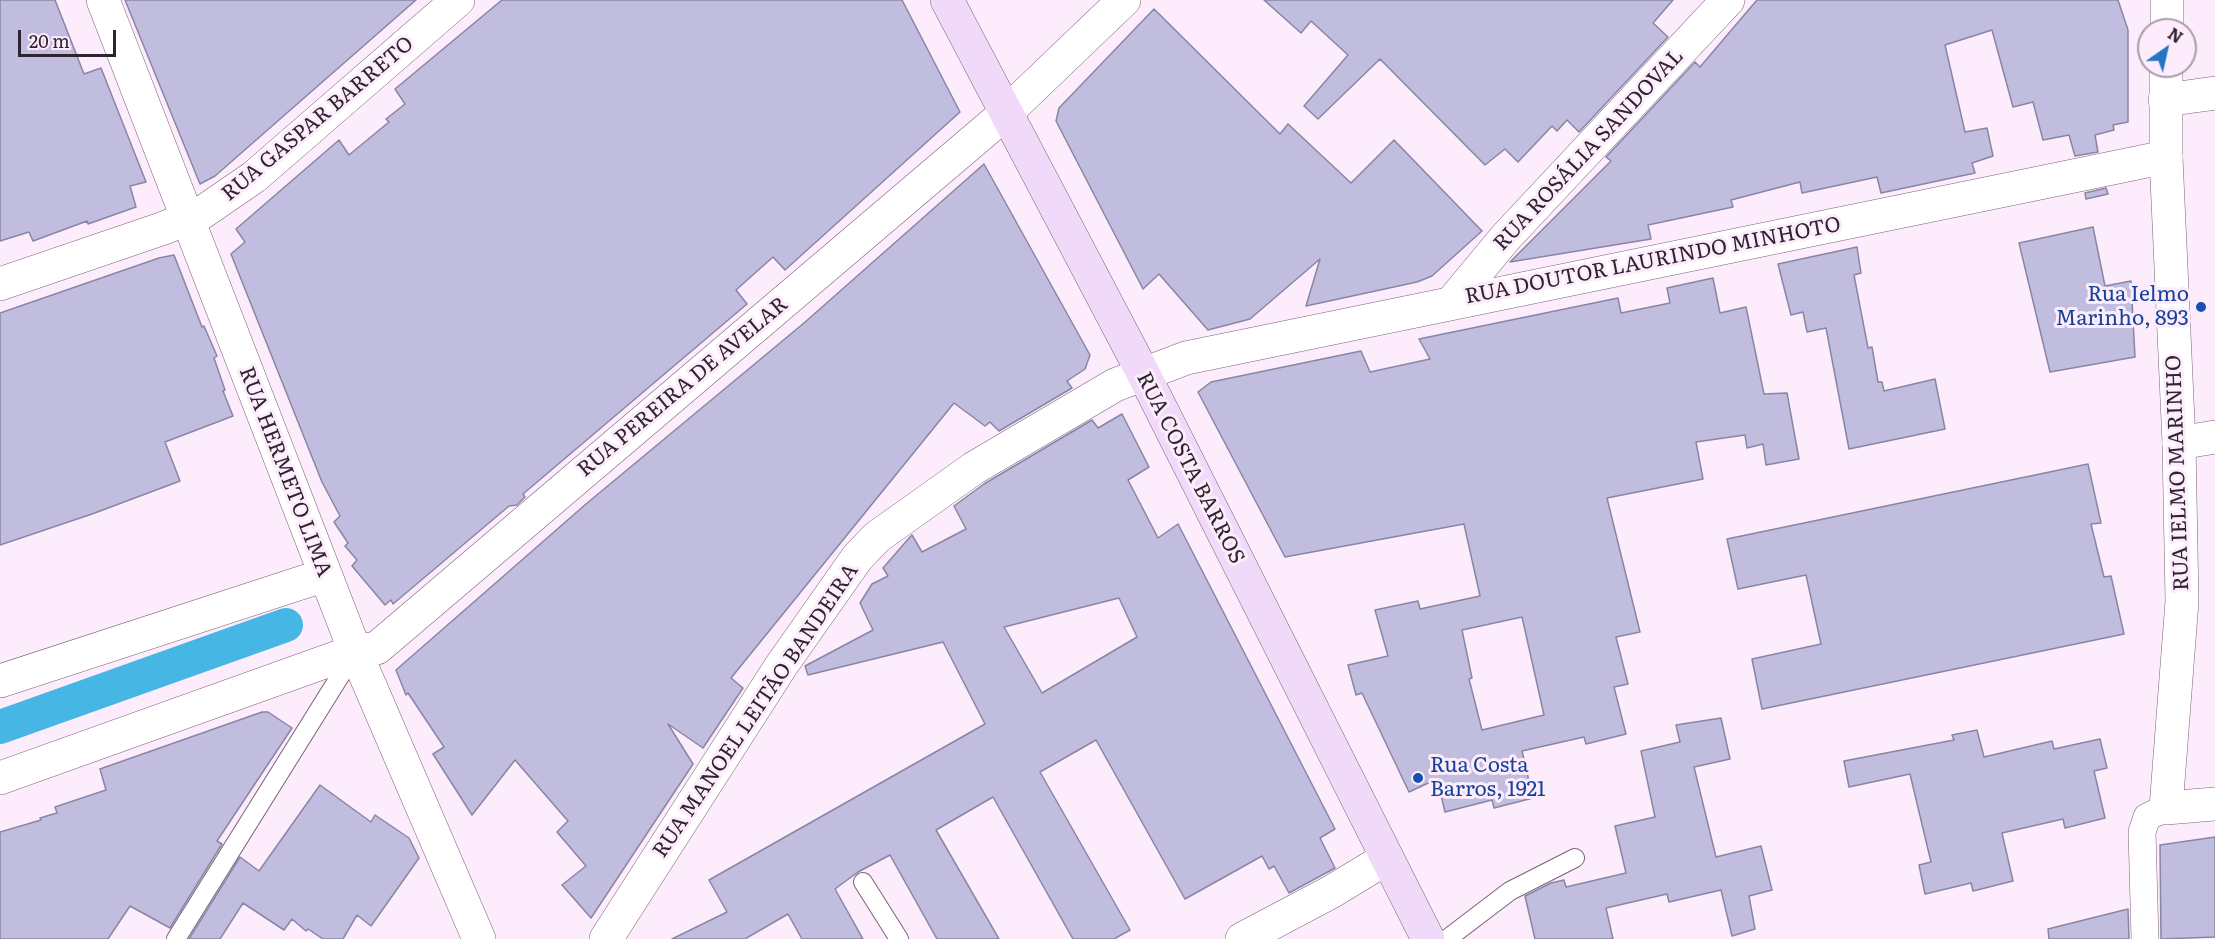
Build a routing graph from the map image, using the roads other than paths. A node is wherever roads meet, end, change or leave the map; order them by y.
1 (103, 0) edge
2 (458, 0) edge
3 (947, 0) edge
4 (1124, 0) edge
5 (1728, 0) edge
6 (2167, 0) edge
7 (2167, 18) edge
8 (2166, 78) edge
9 (2215, 93) edge
10 (2165, 100) junction
11 (1006, 113) junction
12 (2166, 157) junction
13 (190, 219) junction
14 (0, 284) edge
15 (1452, 302) junction
16 (1143, 373) junction
17 (2215, 437) edge
18 (2179, 442) junction
19 (324, 575) junction
20 (356, 651) junction
21 (0, 681) edge
22 (0, 778) edge
23 (2215, 804) edge
24 (2166, 808) junction
25 (1387, 858) junction
26 (1575, 858) dead end
27 (863, 882) dead end
28 (176, 939) edge
29 (479, 939) edge
30 (606, 939) edge
31 (899, 939) edge
32 (1242, 939) edge
33 (1428, 939) edge
34 (1447, 939) edge
35 (2145, 939) edge

1 - 13 street, RUA HERMETO LIMA
2 - 13 street, RUA GASPAR BARRETO
3 - 11 main road, RUA COSTA BARROS
4 - 11 street, RUA PEREIRA DE AVELAR
5 - 15 street, RUA ROSÁLIA SANDOVAL
6 - 7 street
8 - 10 street, RUA IELMO MARINHO
9 - 10 street
10 - 12 street, RUA IELMO MARINHO
11 - 16 main road, RUA COSTA BARROS
11 - 20 street, RUA PEREIRA DE AVELAR
12 - 15 street, RUA DOUTOR LAURINDO MINHOTO
12 - 18 street, RUA IELMO MARINHO
13 - 14 street, RUA GASPAR BARRETO
13 - 19 street, RUA HERMETO LIMA
15 - 16 street, RUA DOUTOR LAURINDO MINHOTO
16 - 25 main road, RUA COSTA BARROS
16 - 30 street, RUA MANOEL LEITÃO BANDEIRA
17 - 18 street
18 - 24 street, RUA IELMO MARINHO
19 - 20 street, RUA HERMETO LIMA
19 - 21 street
20 - 22 street, RUA PEREIRA DE AVELAR
20 - 28 lane
20 - 29 street, RUA HERMETO LIMA
23 - 24 street
24 - 35 street
25 - 32 street
25 - 33 main road, RUA COSTA BARROS
26 - 34 lane
27 - 31 lane

